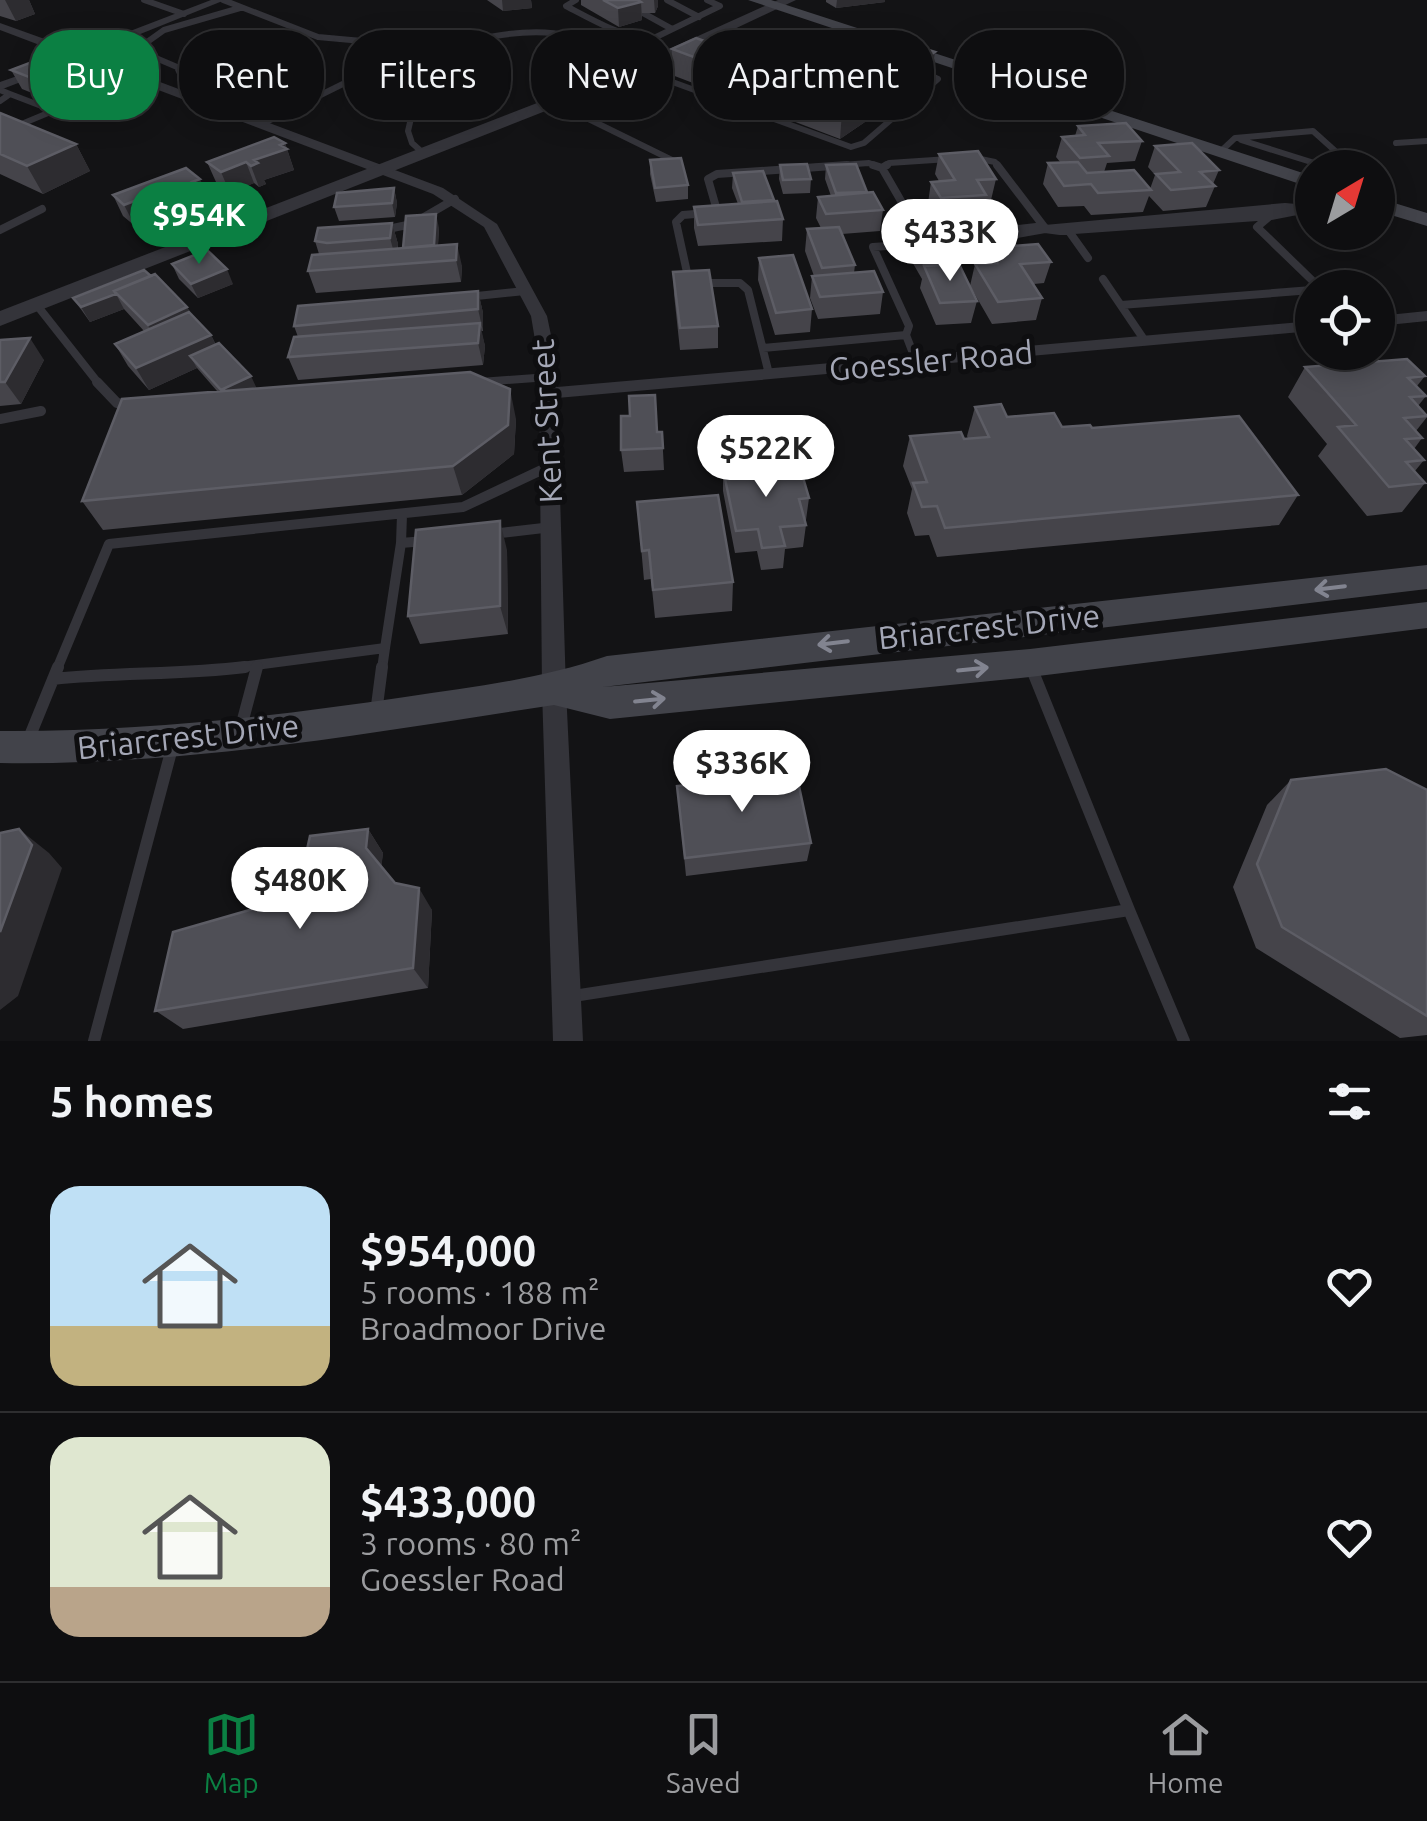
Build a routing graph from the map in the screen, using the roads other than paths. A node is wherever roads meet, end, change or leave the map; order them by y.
1 (144, 0) edge
2 (221, 0) edge
3 (576, 0) edge
4 (666, 0) edge
5 (706, 0) edge
6 (773, 2) edge
7 (241, 7) junction
8 (643, 13) edge
9 (184, 14) junction
10 (699, 17) junction
11 (0, 26) edge
12 (144, 30) edge
13 (615, 30) edge
14 (668, 30) edge
15 (671, 30) edge
16 (732, 30) edge
17 (840, 30) edge
18 (531, 36) edge
19 (159, 37) edge
20 (30, 38) edge
21 (344, 44) edge
22 (159, 60) edge
23 (934, 66) edge
24 (177, 67) joint
25 (678, 69) edge
26 (673, 70) edge
27 (179, 71) edge
28 (30, 76) edge
29 (159, 86) edge
30 (3, 90) edge
31 (0, 101) edge
32 (531, 111) edge
33 (270, 120) edge
34 (587, 120) edge
35 (770, 120) edge
36 (890, 120) edge
37 (262, 124) junction
38 (0, 133) edge
39 (1235, 138) junction
40 (1427, 141) edge
41 (1396, 143) dead end
42 (1335, 150) edge
43 (1220, 152) junction
44 (424, 153) junction
45 (1295, 157) edge
46 (674, 161) edge
47 (882, 168) junction
48 (382, 169) junction
49 (1295, 176) edge
50 (454, 198) junction
51 (42, 209) dead end
52 (1295, 209) edge
53 (1395, 210) edge
54 (1295, 211) edge
55 (1270, 216) junction
56 (1427, 220) edge
57 (1046, 229) junction
58 (0, 230) edge
59 (380, 230) edge
60 (1068, 230) junction
61 (923, 239) junction
62 (1088, 258) dead end
63 (1301, 270) edge
64 (1103, 279) dead end
65 (526, 291) junction
66 (1295, 291) edge
67 (462, 298) edge
68 (36, 304) junction
69 (1120, 305) junction
70 (1427, 316) edge
71 (0, 319) edge
72 (1395, 319) edge
73 (1295, 328) edge
74 (906, 336) junction
75 (1145, 341) junction
76 (762, 348) junction
77 (916, 361) junction
78 (769, 374) junction
79 (473, 382) edge
80 (549, 385) junction
81 (153, 404) edge
82 (41, 411) dead end
83 (0, 420) edge
84 (550, 466) junction
85 (402, 515) junction
86 (552, 528) junction
87 (470, 536) edge
88 (436, 540) edge
89 (401, 543) junction
90 (1424, 580) edge
91 (1427, 615) edge
92 (384, 648) junction
93 (1030, 663) junction
94 (256, 666) junction
95 (53, 679) junction
96 (554, 690) junction
97 (376, 714) junction
98 (239, 733) junction
99 (174, 742) junction
100 (12, 748) edge
101 (1129, 910) junction
102 (566, 997) junction
103 (94, 1041) edge
104 (568, 1041) edge
105 (1184, 1041) edge

1 - 9 lane
2 - 7 lane
2 - 9 street
3 - 13 lane
4 - 10 lane
5 - 10 lane
6 - 16 street
6 - 17 main road
7 - 19 lane
7 - 21 lane
8 - 14 lane
9 - 12 street
10 - 15 lane
11 - 20 street, Kent Street
18 - 44 lane
22 - 24 lane
23 - 43 main road
24 - 27 lane
25 - 26 lane
28 - 30 street
29 - 37 street, Kent Street
30 - 31 lane
30 - 38 lane
32 - 44 street
33 - 37 lane
34 - 46 lane
35 - 36 lane
37 - 48 street, Kent Street
39 - 42 lane
39 - 43 lane
39 - 45 lane
40 - 41 lane
43 - 49 main road
44 - 48 street
47 - 57 lane
47 - 61 lane
47 - 76 lane
48 - 50 street, Kent Street
48 - 68 street
50 - 59 lane
50 - 65 street, Kent Street
51 - 58 lane
52 - 57 lane
53 - 56 main road
54 - 55 lane
55 - 60 lane
55 - 63 lane
57 - 60 lane
57 - 61 lane
60 - 62 lane
61 - 74 lane
64 - 69 lane
65 - 67 lane
65 - 80 street, Kent Street
66 - 69 lane
68 - 71 street
68 - 81 lane
69 - 75 lane
70 - 72 street
73 - 75 street, Goessler Road
74 - 76 lane
74 - 77 lane
75 - 77 street, Goessler Road
76 - 78 lane
77 - 78 street, Goessler Road
78 - 80 street, Goessler Road
79 - 80 lane
80 - 84 street, Kent Street
82 - 83 lane
84 - 85 lane
84 - 86 street, Kent Street
85 - 89 lane
85 - 95 lane
86 - 87 lane
86 - 96 street, Kent Street
88 - 89 lane
89 - 92 lane
90 -> 96 main road, Briarcrest Drive
91 - 93 main road, Briarcrest Drive
92 - 94 lane
92 - 97 lane
96 -> 93 main road, Briarcrest Drive
93 - 101 lane
94 - 95 lane
94 - 98 lane
95 - 100 lane
96 - 97 main road, Briarcrest Drive
96 - 102 street, Kent Street
97 - 98 main road, Briarcrest Drive
98 - 99 main road, Briarcrest Drive
99 - 100 main road, Briarcrest Drive
99 - 103 lane
101 - 102 lane
101 - 105 lane
102 - 104 street, Kent Street

